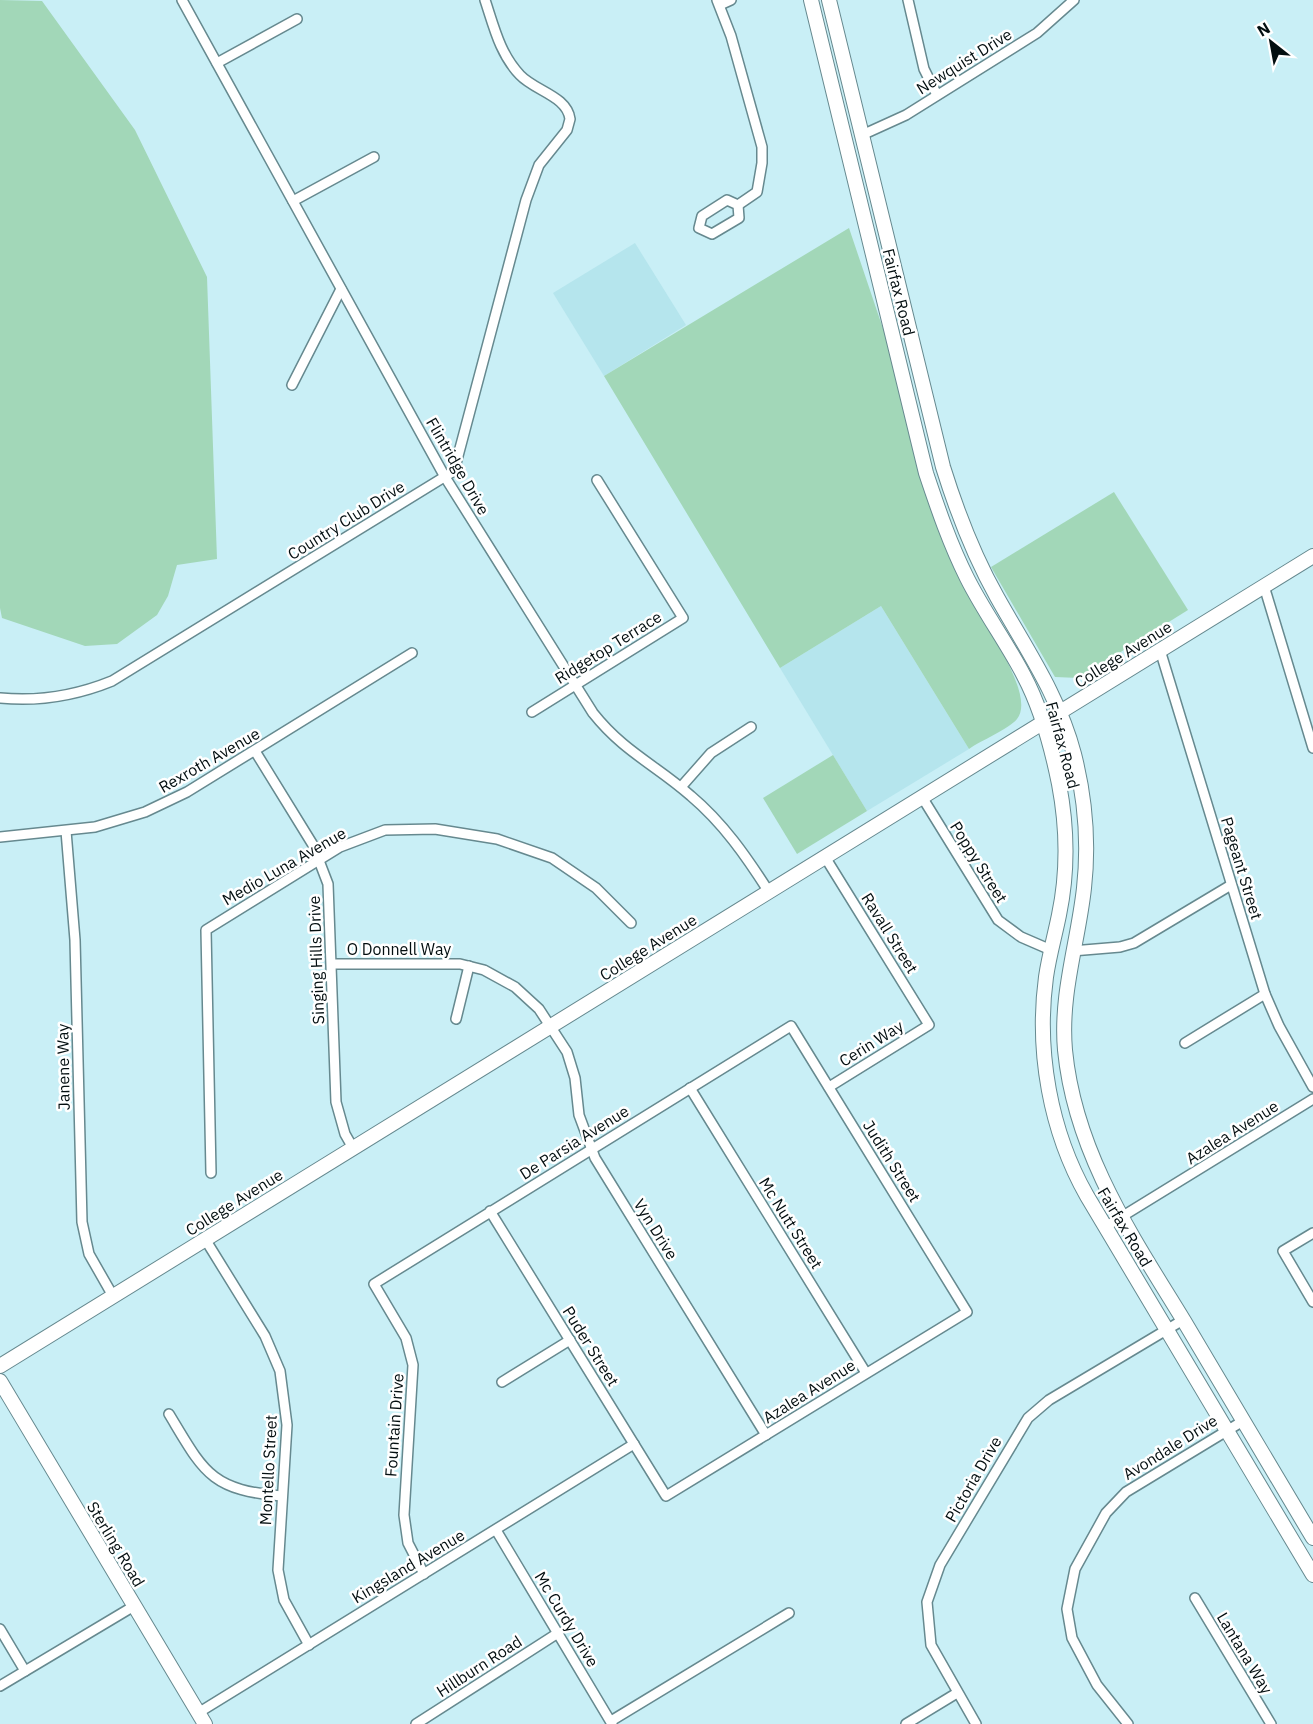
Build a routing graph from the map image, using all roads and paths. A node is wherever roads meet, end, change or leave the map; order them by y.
1 (485, 0) edge
2 (731, 0) edge
3 (811, 0) edge
4 (816, 0) edge
5 (829, 0) edge
6 (908, 0) edge
7 (1072, 1) edge
8 (183, 2) edge
9 (719, 2) edge
10 (297, 19) dead end
11 (824, 56) junction
12 (217, 63) junction
13 (844, 65) junction
14 (937, 95) junction
15 (862, 135) junction
16 (374, 157) dead end
17 (852, 171) junction
18 (293, 201) junction
19 (738, 205) junction
20 (882, 220) junction
21 (341, 288) junction
22 (292, 385) dead end
23 (445, 477) junction
24 (597, 480) dead end
25 (1313, 556) edge
26 (1264, 586) junction
27 (1160, 650) junction
28 (412, 653) dead end
29 (575, 686) junction
30 (0, 698) edge
31 (532, 712) dead end
32 (1061, 713) junction
33 (1042, 724) junction
34 (751, 727) dead end
35 (1313, 748) edge
36 (255, 751) junction
37 (681, 788) junction
38 (922, 797) junction
39 (66, 831) junction
40 (0, 837) edge
41 (825, 857) junction
42 (320, 859) junction
43 (1231, 885) junction
44 (769, 892) junction
45 (631, 923) dead end
46 (1051, 950) junction
47 (1072, 951) junction
48 (332, 964) junction
49 (469, 966) junction
50 (1265, 994) junction
51 (456, 1019) dead end
52 (552, 1025) junction
53 (929, 1025) joint
54 (791, 1026) joint
55 (1185, 1043) dead end
56 (829, 1087) junction
57 (1313, 1087) edge
58 (690, 1088) junction
59 (1313, 1099) edge
60 (353, 1148) junction
61 (591, 1149) junction
62 (211, 1173) dead end
63 (490, 1211) junction
64 (1121, 1219) junction
65 (1105, 1227) junction
66 (1313, 1233) edge
67 (205, 1239) junction
68 (374, 1284) joint
69 (112, 1296) junction
70 (1313, 1302) edge
71 (967, 1312) joint
72 (1183, 1320) junction
73 (1166, 1329) junction
74 (570, 1340) junction
75 (0, 1366) edge
76 (867, 1373) junction
77 (0, 1381) edge
78 (502, 1382) dead end
79 (169, 1414) dead end
80 (1243, 1421) junction
81 (1227, 1430) junction
82 (766, 1435) junction
83 (634, 1444) junction
84 (282, 1496) junction
85 (666, 1496) joint
86 (496, 1530) junction
87 (1313, 1538) edge
88 (424, 1574) junction
89 (1313, 1575) edge
90 (1195, 1598) dead end
91 (134, 1606) junction
92 (789, 1613) dead end
93 (0, 1629) edge
94 (558, 1633) junction
95 (309, 1645) junction
96 (26, 1671) junction
97 (0, 1686) edge
98 (957, 1693) junction
99 (201, 1718) edge
100 (612, 1723) edge
101 (416, 1724) edge
102 (906, 1724) edge
103 (976, 1724) edge
104 (1128, 1724) edge
105 (1271, 1724) edge

1 - 23 street, Country Club Drive
2 - 9 street
3 - 11 main road, Fairfax Road
4 - 13 main road
5 - 13 main road, Fairfax Road
6 - 14 street
7 - 14 street, Newquist Drive
8 - 12 street, Flintridge Drive
9 - 19 street
10 - 12 street
11 - 15 main road
11 - 17 main road, Fairfax Road
12 - 18 street, Flintridge Drive
13 - 15 main road, Fairfax Road
14 - 15 street, Newquist Drive
15 - 20 main road, Fairfax Road
16 - 18 street
17 - 20 main road
17 - 33 main road, Fairfax Road
18 - 21 street, Flintridge Drive
19 - 19 street
20 - 32 main road, Fairfax Road
21 - 22 street
21 - 23 street, Flintridge Drive
23 - 29 street, Flintridge Drive
23 - 30 street, Country Club Drive
24 - 29 street, Ridgetop Terrace
25 - 26 main road, College Avenue
26 - 27 main road, College Avenue
26 - 35 street
27 - 32 main road, College Avenue
27 - 43 street, Pageant Street
28 - 36 street, Rexroth Avenue
29 - 31 street, Ridgetop Terrace
29 - 37 street, Flintridge Drive
32 - 33 main road, College Avenue
32 - 47 main road, Fairfax Road
33 - 38 main road, College Avenue
33 - 46 main road, Fairfax Road
34 - 37 street
36 - 39 street, Rexroth Avenue
36 - 42 street, Singing Hills Drive
37 - 44 street, Flintridge Drive
38 - 41 main road, College Avenue
38 - 46 street, Poppy Street
39 - 40 street, Rexroth Avenue
39 - 69 street, Janene Way
41 - 44 main road, College Avenue
41 - 53 street, Ravall Street
42 - 45 street, Medio Luna Avenue
42 - 48 street, Singing Hills Drive
42 - 62 street, Medio Luna Avenue
43 - 47 street
43 - 50 street, Pageant Street
44 - 52 main road, College Avenue
46 - 65 main road, Fairfax Road
47 - 64 main road, Fairfax Road
48 - 49 street, O Donnell Way
48 - 60 street, Singing Hills Drive
49 - 51 street
49 - 52 street, O Donnell Way
50 - 55 street
50 - 57 street, Pageant Street
52 - 60 main road, College Avenue
52 - 61 street, Vyn Drive
53 - 56 street, Cerin Way
54 - 56 street, Judith Street
54 - 58 street, De Parsia Avenue
56 - 71 street, Judith Street
58 - 61 street, De Parsia Avenue
58 - 76 street, Mc Nutt Street
59 - 64 street, Azalea Avenue
60 - 67 main road, College Avenue
61 - 63 street, De Parsia Avenue
61 - 82 street, Vyn Drive
63 - 68 street, De Parsia Avenue
63 - 74 street, Puder Street
64 - 65 street, Azalea Avenue
64 - 72 main road, Fairfax Road
65 - 73 main road, Fairfax Road
66 - 70 street
67 - 69 main road, College Avenue
67 - 84 street, Montello Street
68 - 88 street, Fountain Drive
69 - 75 main road, College Avenue
71 - 76 street, Azalea Avenue
72 - 73 street, Pictoria Drive
72 - 80 main road, Fairfax Road
73 - 81 main road, Fairfax Road
73 - 98 street, Pictoria Drive
74 - 78 street
74 - 83 street, Puder Street
76 - 82 street, Azalea Avenue
77 - 91 main road, Sterling Road
79 - 84 street
80 - 81 street, Avondale Drive
80 - 87 main road, Fairfax Road
81 - 89 main road, Fairfax Road
81 - 104 street, Avondale Drive
82 - 85 street, Azalea Avenue
83 - 85 street, Puder Street
83 - 86 street, Kingsland Avenue
84 - 95 street, Montello Street
86 - 88 street, Kingsland Avenue
86 - 94 street, Mc Curdy Drive
88 - 95 street, Kingsland Avenue
90 - 105 street, Lantana Way
91 - 96 street
91 - 99 main road, Sterling Road
92 - 100 street
93 - 96 street
94 - 100 street, Mc Curdy Drive
94 - 101 street, Hillburn Road
95 - 99 street, Kingsland Avenue
96 - 97 street
98 - 102 street
98 - 103 street, Pictoria Drive

